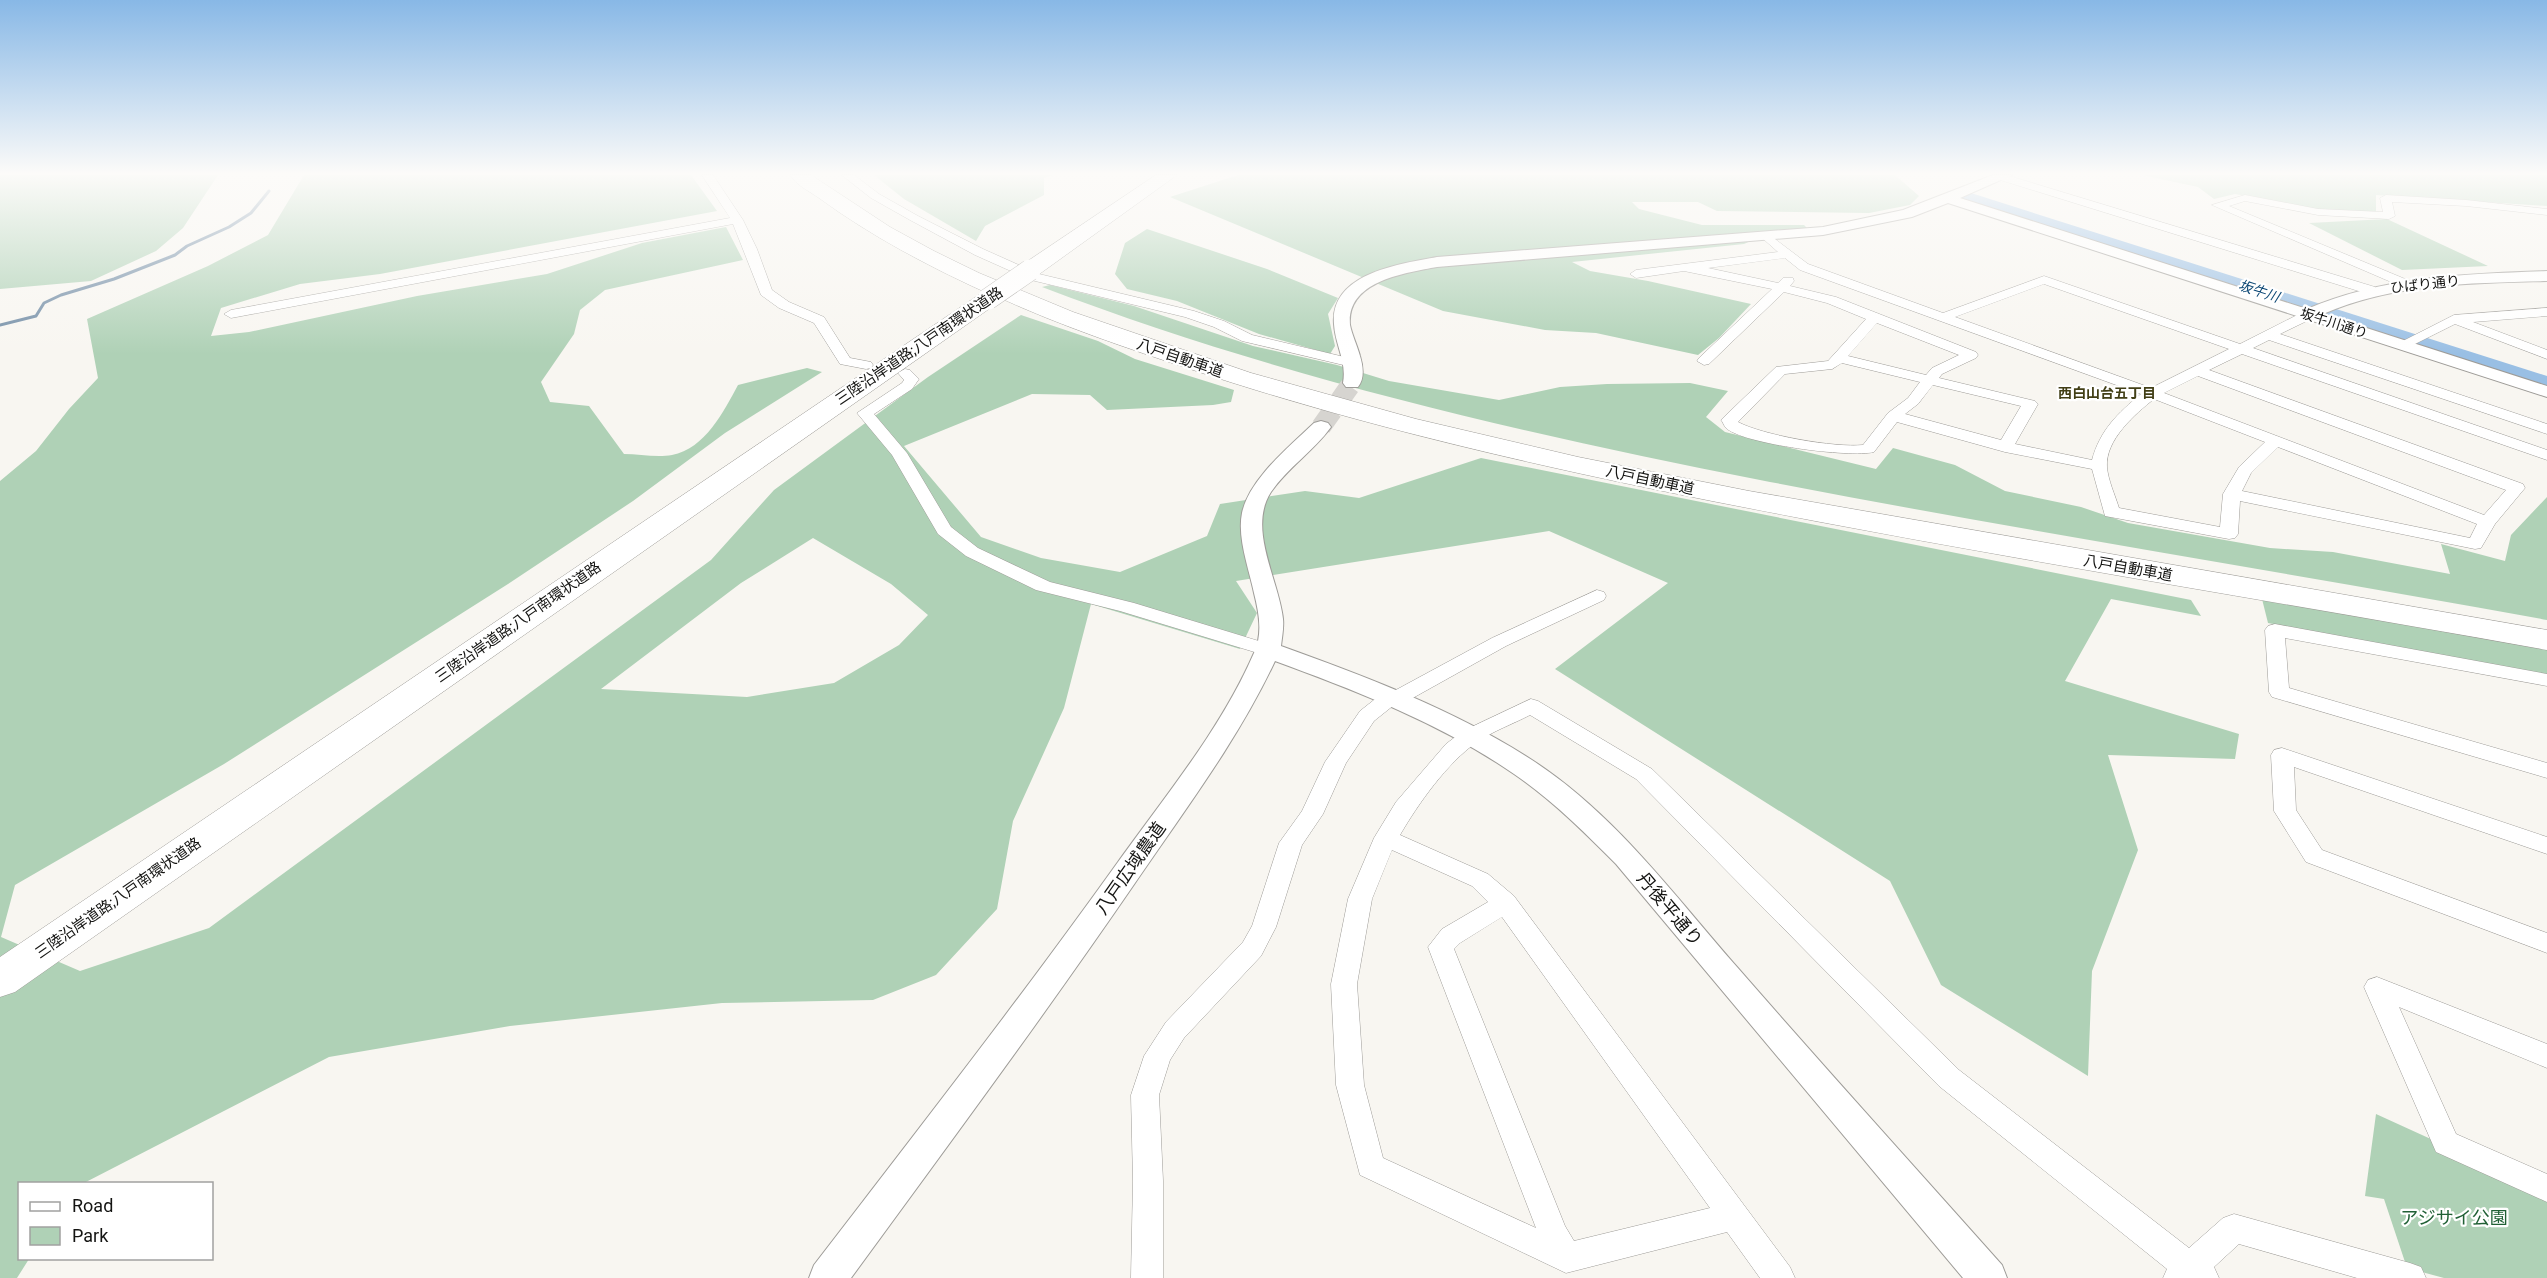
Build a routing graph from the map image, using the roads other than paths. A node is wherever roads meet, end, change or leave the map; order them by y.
1 (658, 235) edge
2 (744, 235) edge
3 (889, 235) edge
4 (909, 235) edge
5 (946, 235) edge
6 (1066, 235) edge
7 (1081, 235) edge
8 (1784, 235) edge
9 (2068, 235) edge
10 (2192, 235) edge
11 (2288, 235) edge
12 (1767, 237) junction
13 (1788, 254) junction
14 (1755, 259) junction
15 (1034, 267) junction
16 (1804, 267) junction
17 (1685, 268) junction
18 (1636, 274) dead end
19 (1736, 276) junction
20 (2547, 276) edge
21 (2405, 284) junction
22 (1781, 287) junction
23 (2370, 290) junction
24 (1721, 291) dead end
25 (2316, 312) junction
26 (2545, 313) edge
27 (231, 314) dead end
28 (1875, 317) junction
29 (1943, 317) junction
30 (2454, 319) junction
31 (2268, 335) junction
32 (2409, 341) junction
33 (2240, 348) junction
34 (2547, 355) edge
35 (1839, 357) junction
36 (1704, 361) dead end
37 (1352, 363) junction
38 (866, 366) dead end
39 (2195, 370) junction
40 (905, 373) dead end
41 (1929, 380) junction
42 (1352, 383) tunnel mouth
43 (2547, 392) edge
44 (2152, 393) junction
45 (1893, 416) junction
46 (1321, 427) tunnel mouth
47 (2547, 429) edge
48 (2275, 441) junction
49 (2005, 447) junction
50 (2547, 455) edge
51 (2099, 466) junction
52 (2231, 494) junction
53 (2487, 522) junction
54 (1597, 596) dead end
55 (2547, 628) edge
56 (2547, 640) edge
57 (1268, 650) junction
58 (2547, 680) edge
59 (1393, 698) junction
60 (1471, 736) junction
61 (2547, 771) edge
62 (1386, 838) junction
63 (2547, 846) edge
64 (1505, 903) junction
65 (2547, 943) edge
66 (0, 980) edge
67 (2547, 1056) edge
68 (2547, 1188) edge
69 (1734, 1216) junction
70 (1566, 1258) junction
71 (2191, 1275) edge
72 (828, 1278) edge
73 (1147, 1278) edge
74 (1779, 1278) edge
75 (1988, 1278) edge
76 (2410, 1278) edge

1 - 27 street
2 - 38 street
3 - 56 highway, 八戸自動車道
4 - 55 highway, 八戸自動車道
5 - 37 street
6 - 15 highway, 三陸沿岸道路;八戸南環状道路
7 - 15 highway, 三陸沿岸道路;八戸南環状道路
8 - 12 street
9 - 25 street, 坂牛川通り
10 - 23 street
11 - 21 street
12 - 13 street
12 - 37 street
13 - 14 street
13 - 16 street
14 - 17 street
14 - 19 street
15 - 66 highway, 三陸沿岸道路;八戸南環状道路, bridge
16 - 22 street
16 - 29 street
17 - 18 street
17 - 19 street
19 - 22 street
19 - 24 street
20 - 21 street, ひばり通り
21 - 23 street, ひばり通り
22 - 28 street
22 - 36 street
23 - 25 street, ひばり通り
25 - 31 street
25 - 32 street, 坂牛川通り
26 - 30 street
28 - 35 street
28 - 41 street
29 - 33 street
29 - 44 street
30 - 32 street
30 - 34 street
31 - 33 street
31 - 47 street
32 - 43 street, 坂牛川通り
33 - 39 street
33 - 50 street
35 - 41 street
35 - 45 street
37 - 42 street
39 - 44 street
39 - 53 street
40 - 57 street
41 - 45 street
41 - 49 street
44 - 48 street
44 - 51 street
45 - 49 street
46 - 57 street, 八戸広域農道
48 - 52 street
48 - 53 street
49 - 51 street
51 - 52 street
52 - 53 street
54 - 59 street
57 - 59 street, 丹後平通り
57 - 72 street, 八戸広域農道
58 - 61 street
59 - 60 street, 丹後平通り
59 - 73 street
60 - 62 street
60 - 71 street
60 - 75 street, 丹後平通り
62 - 64 street
62 - 70 street
63 - 65 street
64 - 69 street
64 - 70 street
67 - 68 street
69 - 70 street
69 - 74 street
71 - 76 street

